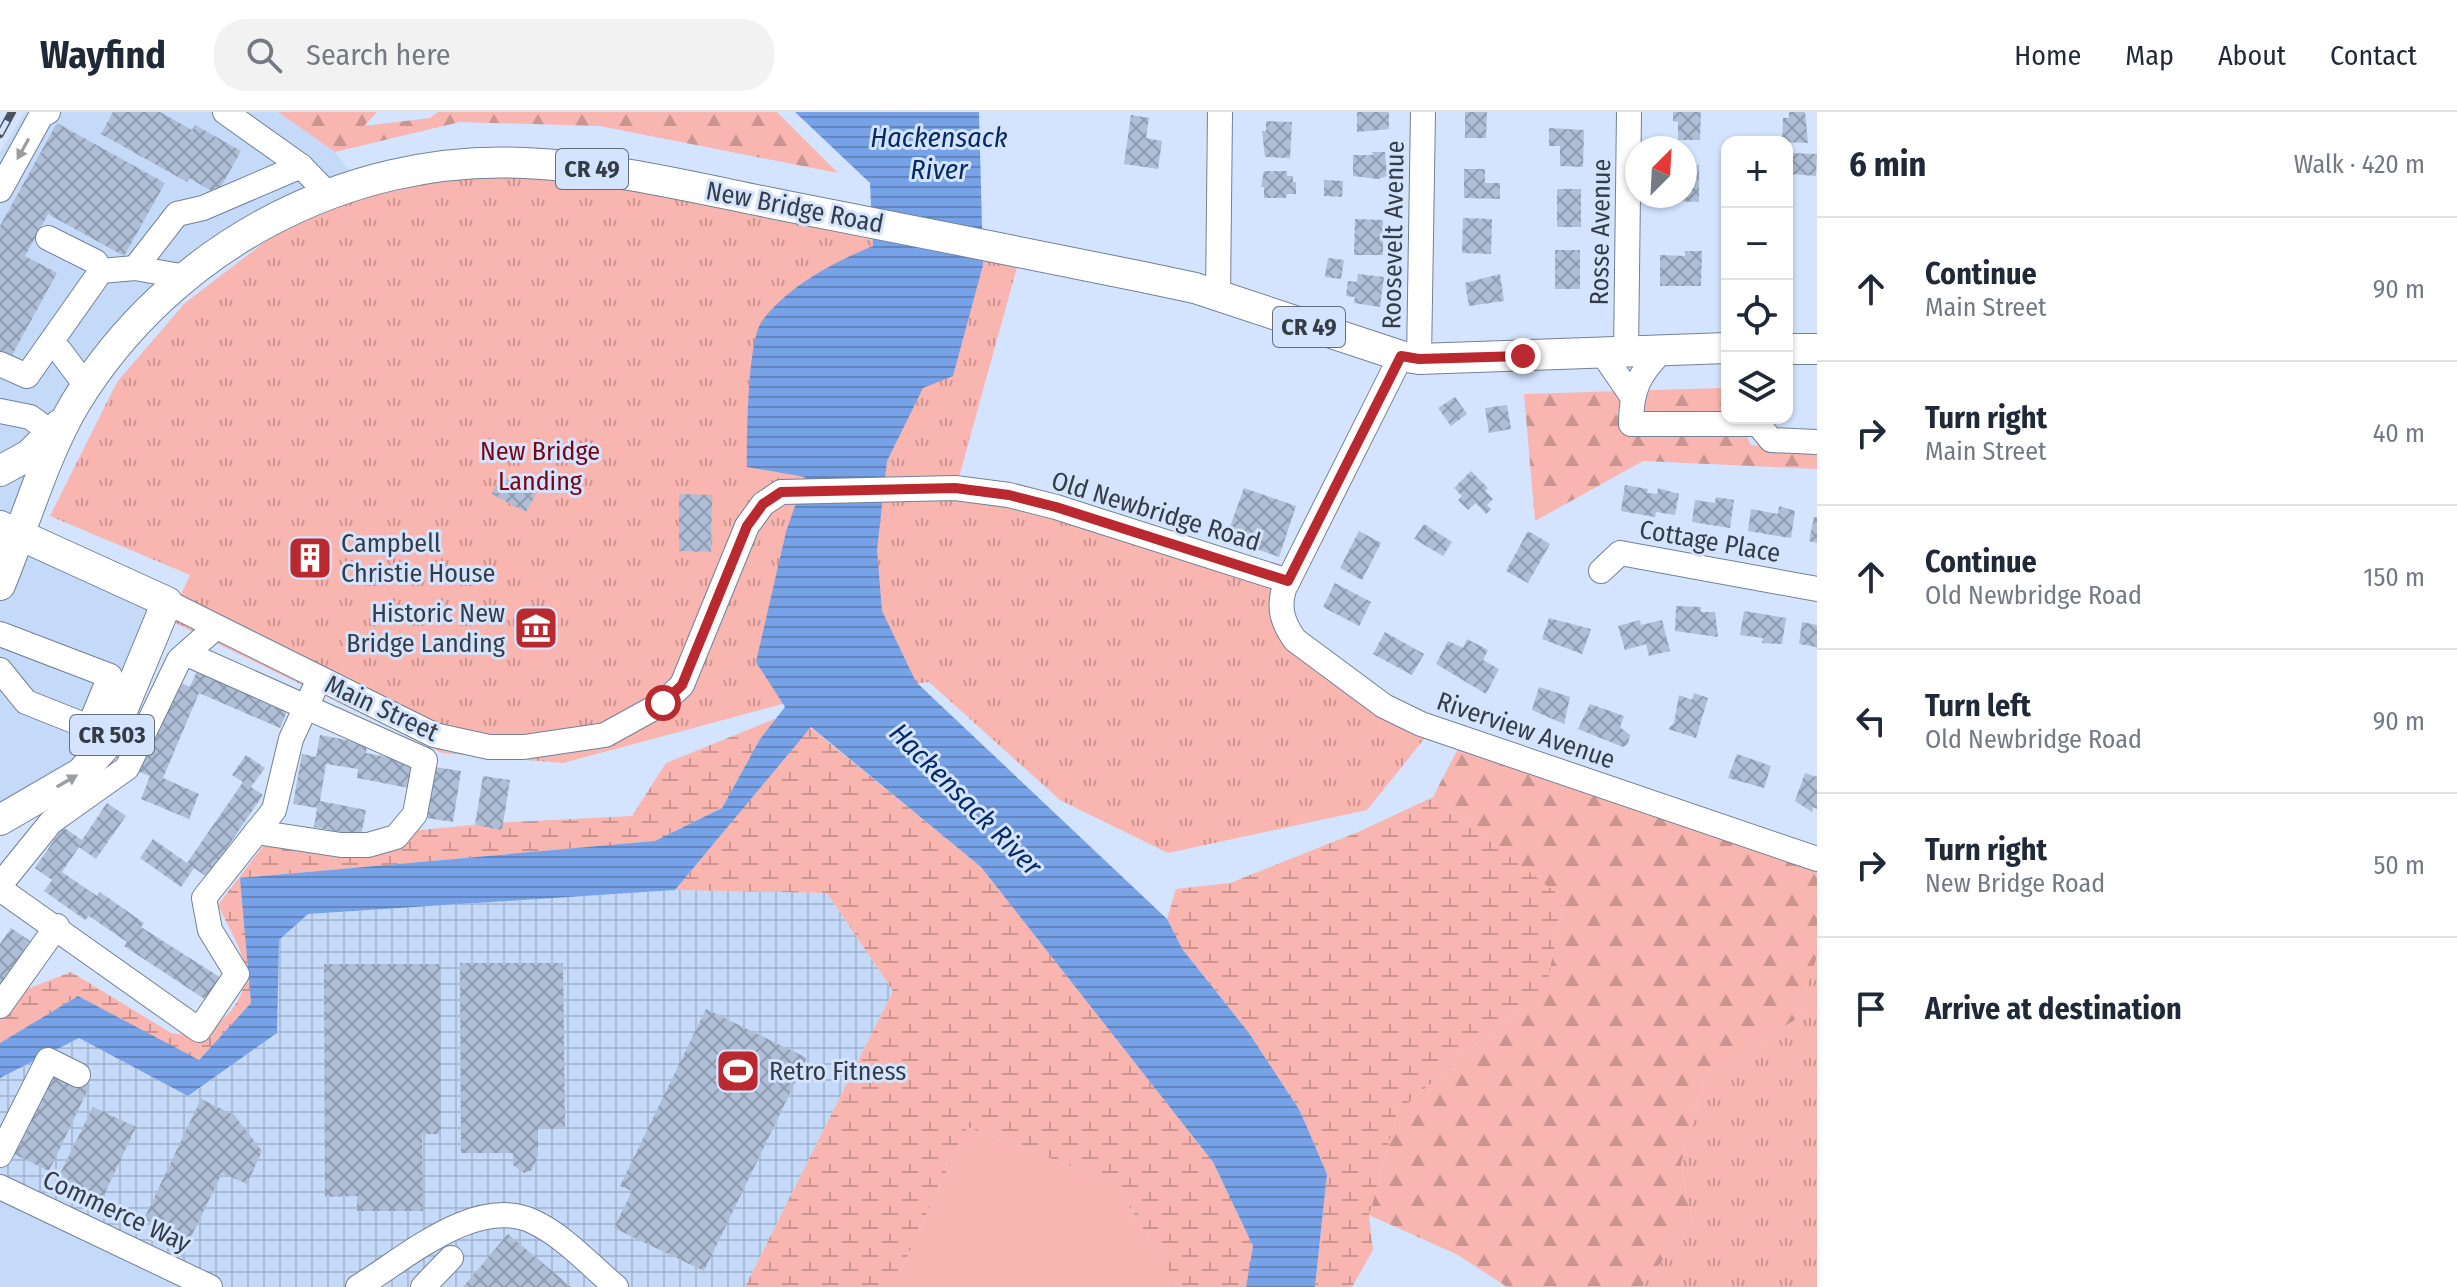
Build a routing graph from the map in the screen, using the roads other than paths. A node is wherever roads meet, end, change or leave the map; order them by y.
1 (48, 112) edge
2 (225, 112) edge
3 (1220, 112) edge
4 (1423, 112) edge
5 (1629, 112) edge
6 (301, 166) junction
7 (0, 190) edge
8 (327, 193) junction
9 (48, 238) dead end
10 (135, 268) junction
11 (101, 271) junction
12 (186, 277) junction
13 (1218, 297) junction
14 (51, 347) junction
15 (1721, 348) edge
16 (1793, 349) edge
17 (1817, 349) edge
18 (1663, 350) junction
19 (1615, 353) junction
20 (1410, 357) junction
21 (0, 364) edge
22 (1631, 395) junction
23 (81, 396) junction
24 (0, 411) edge
25 (52, 433) junction
26 (1817, 442) edge
27 (0, 471) edge
28 (900, 488) joint
29 (10, 531) edge
30 (1601, 571) dead end
31 (1288, 581) junction
32 (0, 585) edge
33 (1817, 589) edge
34 (167, 602) junction
35 (216, 627) junction
36 (6, 637) edge
37 (187, 654) junction
38 (0, 669) edge
39 (319, 679) junction
40 (305, 708) junction
41 (0, 820) edge
42 (256, 832) junction
43 (1817, 859) edge
44 (0, 887) edge
45 (57, 926) junction
46 (0, 1006) edge
47 (78, 1075) dead end
48 (0, 1155) edge
49 (1, 1189) edge
50 (451, 1258) dead end
51 (210, 1287) edge
52 (358, 1287) edge
53 (423, 1287) edge
54 (616, 1287) edge

1 -> 7 street
2 - 6 street
3 - 13 street
4 - 20 street, Roosevelt Avenue
5 - 19 street, Rosse Avenue
6 - 8 street
6 - 10 street
8 - 12 main road, New Bridge Road / CR 49
8 - 13 main road, New Bridge Road / CR 49
9 - 11 street
10 - 11 street
10 - 12 street
11 - 14 street
12 - 23 main road, New Bridge Road / CR 49
13 - 20 main road, New Bridge Road / CR 49
14 - 21 street
14 - 23 street
15 - 18 main road, New Bridge Road / CR 49
16 - 17 main road
18 - 19 main road, New Bridge Road / CR 49
18 - 22 street
19 - 20 main road, New Bridge Road / CR 49
19 - 22 street
20 - 31 street
22 - 26 street
23 - 25 main road
23 - 29 main road, New Bridge Road / CR 49
24 - 25 street
25 - 27 main road
28 - 31 street, Old Newbridge Road
28 - 39 street, Main Street
29 - 32 main road, New Bridge Road
29 - 34 main road, Main Street
30 - 33 street, Cottage Place
31 - 43 street, Riverview Avenue
34 - 35 street, Main Street
41 -> 34 main road, CR 503
35 - 37 street
35 - 39 street, Main Street
36 - 38 street
36 - 38 street
37 - 40 street
37 - 44 street
39 - 40 street
40 - 42 street
40 - 42 street
42 - 45 street
44 - 45 street
45 - 46 street
47 - 48 street
49 - 51 street, Commerce Way
50 - 53 street
52 - 54 street

